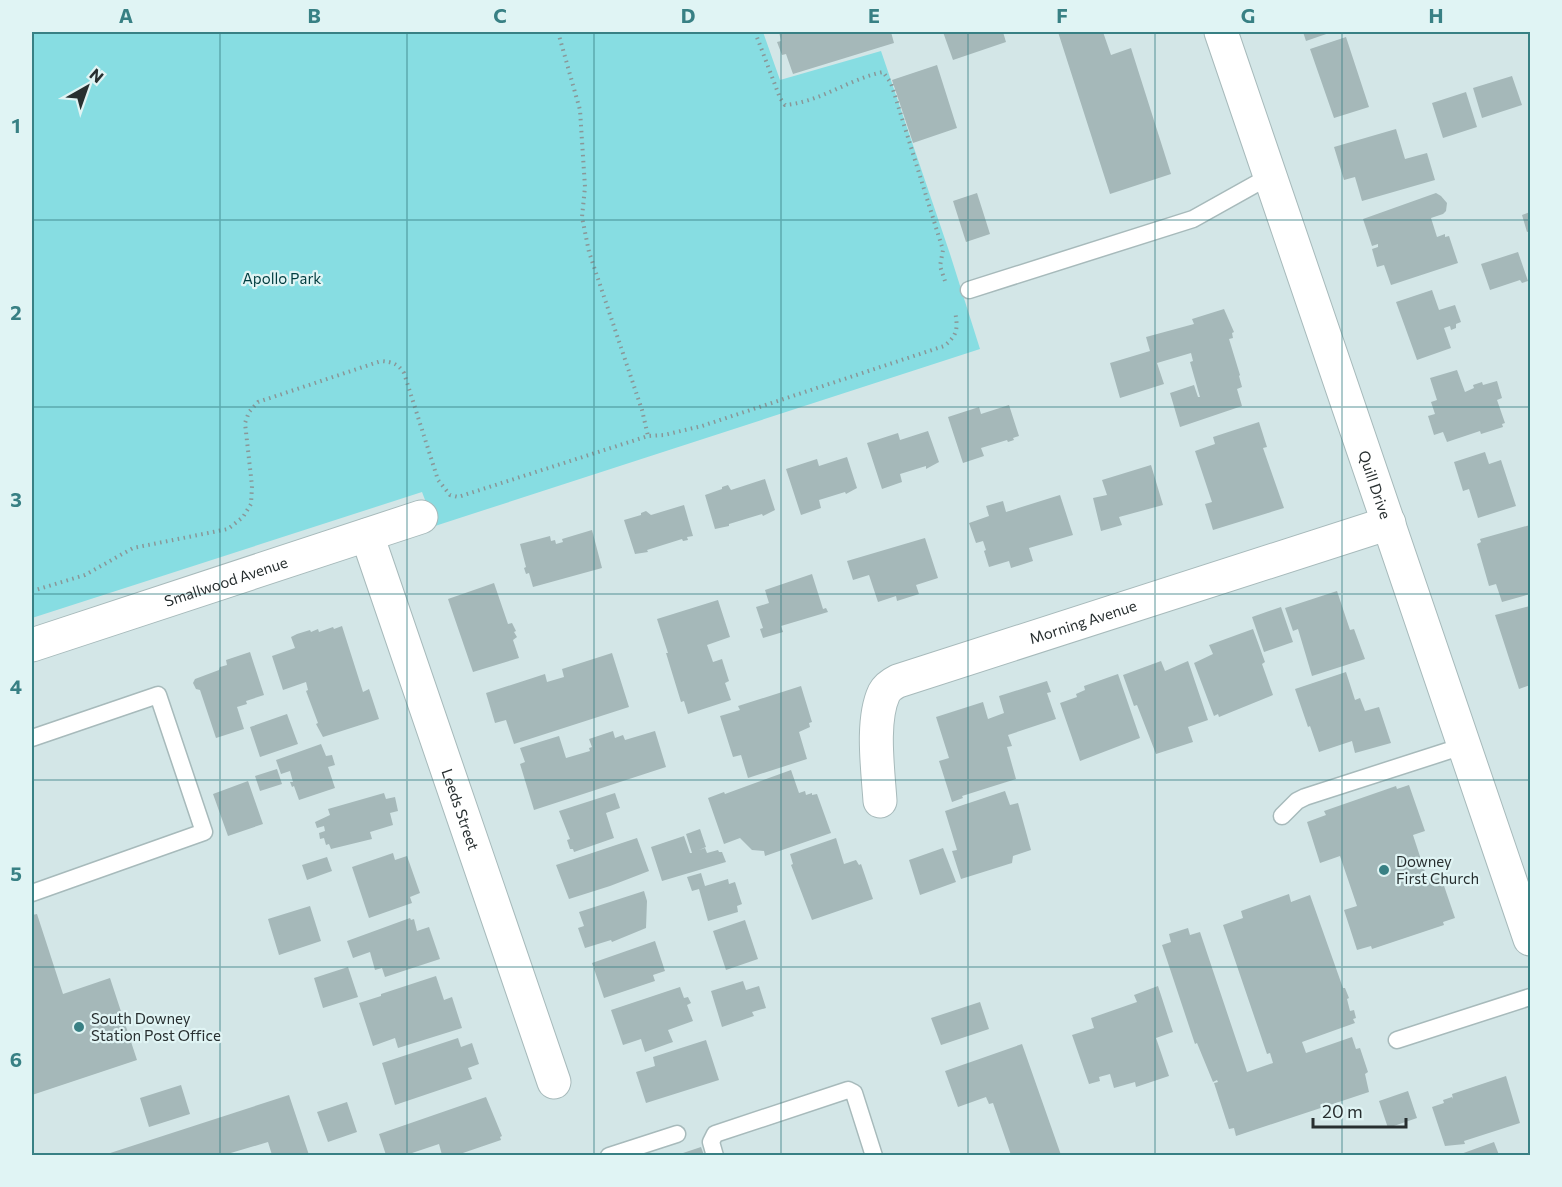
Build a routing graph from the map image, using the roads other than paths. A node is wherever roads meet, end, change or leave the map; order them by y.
1 (1221, 32) edge
2 (1270, 176) junction
3 (969, 290) dead end
4 (421, 517) dead end
5 (1389, 523) junction
6 (367, 535) junction
7 (32, 645) edge
8 (32, 738) edge
9 (1463, 746) junction
10 (880, 801) dead end
11 (1282, 816) dead end
12 (32, 893) edge
13 (1530, 939) edge
14 (1530, 996) edge
15 (1397, 1040) dead end
16 (554, 1082) dead end
17 (677, 1134) dead end
18 (609, 1155) edge
19 (715, 1155) edge
20 (874, 1155) edge

1 - 2 street, Quill Drive
2 - 3 lane
2 - 5 street, Quill Drive
4 - 6 street, Smallwood Avenue
5 - 9 street, Quill Drive
5 - 10 street, Morning Avenue
6 - 7 street, Smallwood Avenue
6 - 16 street, Leeds Street
8 - 12 lane
9 - 11 lane
9 - 13 street, Quill Drive
14 - 15 lane
17 - 18 lane
19 - 20 lane

